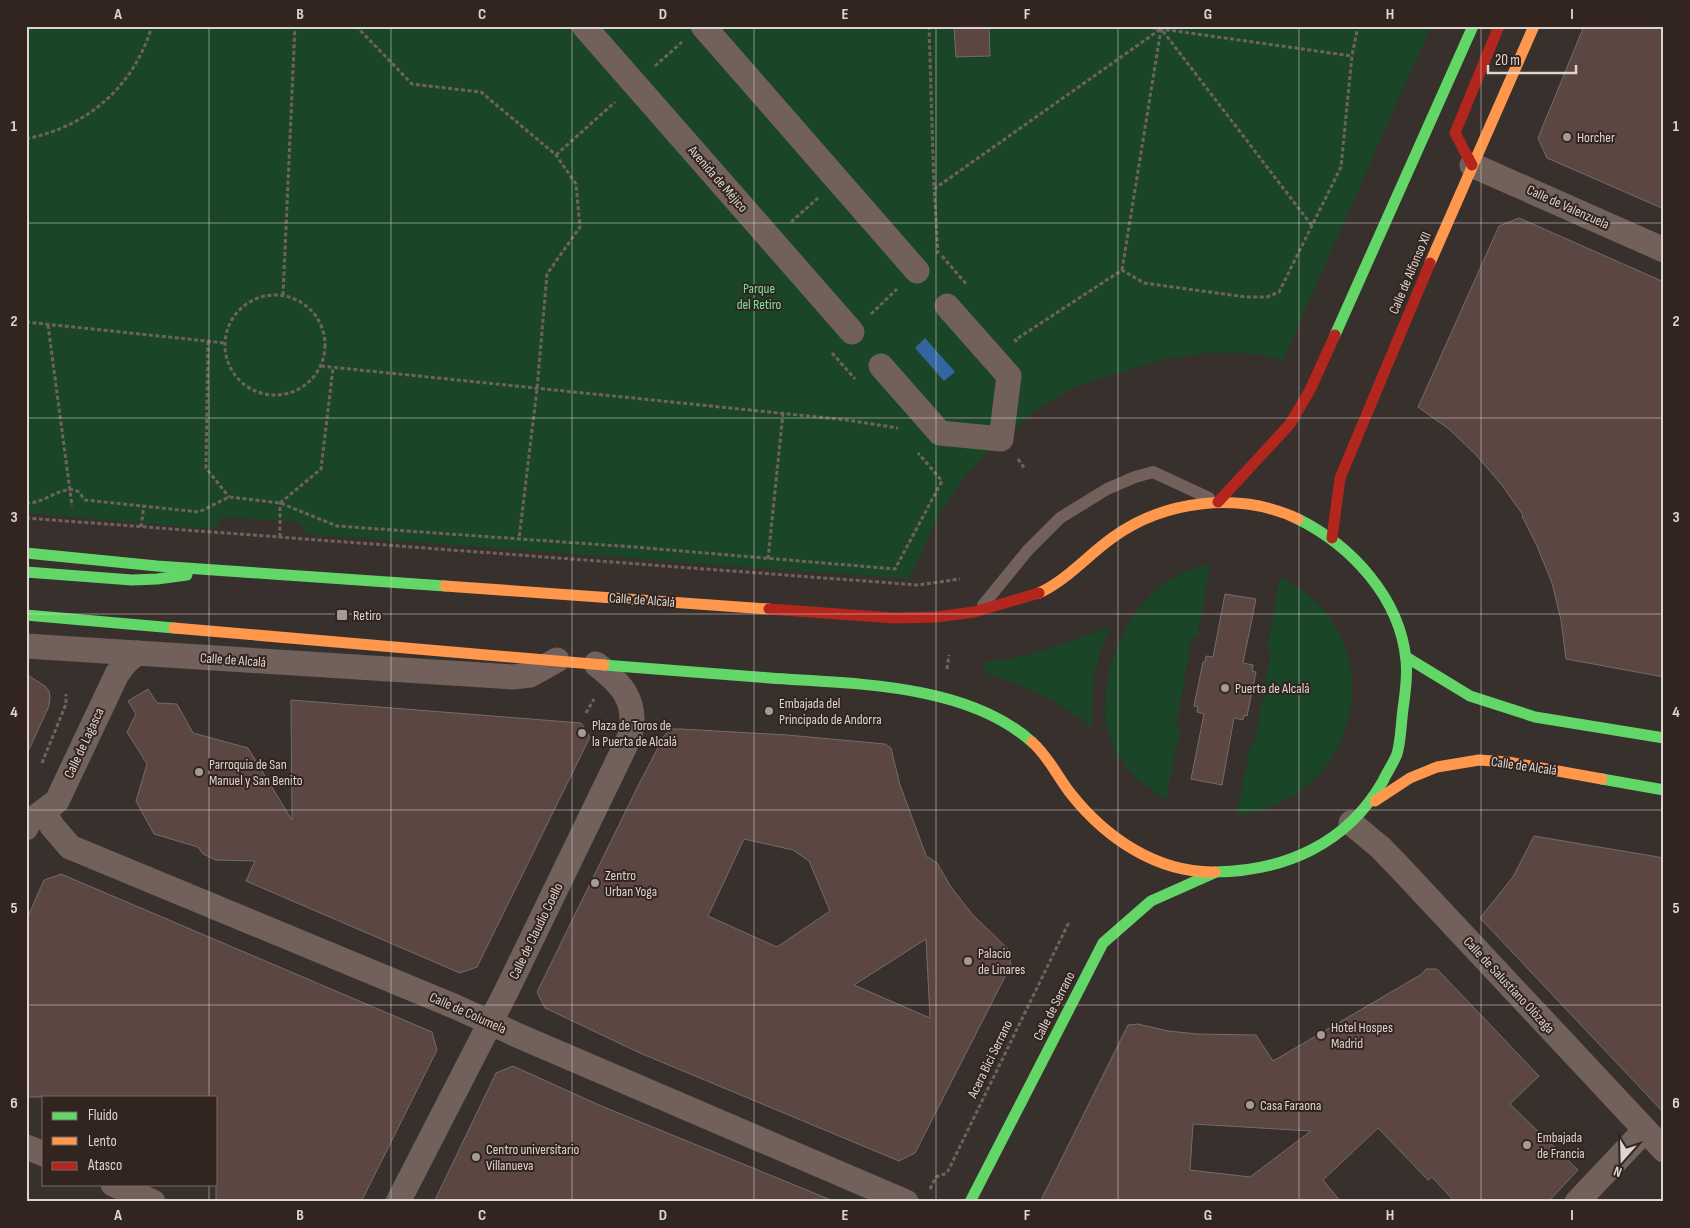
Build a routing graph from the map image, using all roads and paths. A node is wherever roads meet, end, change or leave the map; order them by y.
1 (152, 26) edge
2 (295, 26) edge
3 (356, 26) edge
4 (584, 26) edge
5 (703, 26) edge
6 (929, 26) edge
7 (1140, 26) edge
8 (1358, 26) edge
9 (1473, 26) edge
10 (1499, 26) edge
11 (1534, 26) edge
12 (1161, 27) edge
13 (1352, 56) junction
14 (589, 126) dead end
15 (26, 139) edge
16 (556, 155) junction
17 (1472, 165) junction
18 (838, 181) junction
19 (934, 189) junction
20 (1312, 227) junction
21 (771, 239) junction
22 (1664, 250) edge
23 (1122, 270) junction
24 (917, 271) junction
25 (283, 295) junction
26 (947, 306) dead end
27 (26, 322) edge
28 (48, 325) junction
29 (852, 332) joint
30 (208, 341) junction
31 (225, 343) junction
32 (1022, 347) dead end
33 (321, 366) junction
34 (881, 366) dead end
35 (333, 368) junction
36 (537, 389) junction
37 (783, 413) junction
38 (902, 433) dead end
39 (912, 446) dead end
40 (70, 489) junction
41 (229, 497) junction
42 (1218, 502) junction
43 (26, 503) edge
44 (280, 504) junction
45 (144, 505) junction
46 (72, 506) dead end
47 (26, 518) edge
48 (141, 527) junction
49 (280, 537) junction
50 (1332, 538) junction
51 (518, 539) junction
52 (26, 553) edge
53 (768, 559) junction
54 (210, 568) junction
55 (26, 572) edge
56 (960, 579) dead end
57 (978, 611) junction
58 (26, 615) edge
59 (26, 646) edge
60 (137, 653) junction
61 (949, 655) dead end
62 (1406, 657) junction
63 (557, 660) junction
64 (596, 664) junction
65 (947, 670) dead end
66 (586, 694) dead end
67 (586, 713) dead end
68 (1664, 738) edge
69 (1664, 790) edge
70 (1358, 816) junction
71 (35, 820) edge
72 (1215, 872) junction
73 (1069, 922) dead end
74 (490, 1022) junction
75 (1645, 1130) junction
76 (26, 1147) edge
77 (1664, 1150) edge
78 (42, 1153) edge
79 (117, 1186) edge
80 (917, 1197) edge
81 (153, 1202) edge
82 (398, 1202) edge
83 (970, 1202) edge
84 (1577, 1202) edge

1 - 15 path
2 - 25 path
3 - 16 path
4 - 21 street, Avenida de Méjico
5 - 18 street
6 - 19 path
7 - 12 path
8 - 13 path
9 - 42 main road
10 - 17 main road
11 - 17 main road, Calle de Alfonso XII
12 - 13 path
12 - 19 path
12 - 20 path
12 - 23 path
13 - 20 path
14 - 16 path
16 - 36 path
17 - 22 street, Calle de Valenzuela
17 - 50 main road, Calle de Alfonso XII
18 - 21 path
18 - 24 street
19 - 24 path
20 - 23 path
21 - 29 street, Avenida de Méjico
23 - 32 path
24 - 29 path
25 - 31 path
25 - 33 path
26 - 34 street
27 - 28 path
28 - 30 path
28 - 40 path
30 - 31 path
30 - 41 path
31 - 33 path
33 - 35 path
35 - 36 path
35 - 44 path
36 - 37 path
36 - 51 path
37 - 38 path
37 - 53 path
39 - 53 path
40 - 43 path
40 - 45 path
40 - 46 path
41 - 44 path
41 - 45 path
42 - 50 main road, Calle de Alcalá
42 - 57 main road, Calle de Alcalá
42 - 57 lane
44 - 49 path
44 - 51 path
45 - 48 path
47 - 48 path
48 - 49 path
49 - 56 path
50 - 62 main road, Calle de Alcalá
51 - 53 path
52 - 54 main road, Calle de Alcalá
54 - 55 main road, Calle de Alcalá
54 - 57 main road, Calle de Alcalá
58 - 63 main road, Calle de Alcalá
59 - 60 street, Calle de Alcalá
60 - 63 street, Calle de Alcalá
60 - 71 street, Calle de Lagasca
61 - 65 path
62 - 68 main road
62 - 70 main road, Calle de Alcalá
63 - 64 main road, Calle de Alcalá
64 - 72 main road, Calle de Alcalá
64 - 74 street, Calle de Claudio Coello
66 - 67 path
69 - 70 main road, Calle de Alcalá
70 - 72 main road, Calle de Alcalá
70 - 75 street, Calle de Salustiano Olózaga
71 - 74 street, Calle de Columela
72 - 83 main road, Calle de Serrano
73 - 80 path, Acera Bici Serrano
74 - 80 street, Calle de Columela
74 - 82 street, Calle de Claudio Coello
75 - 77 street, Calle de Salustiano Olózaga
75 - 84 street
76 - 78 street
79 - 81 street

